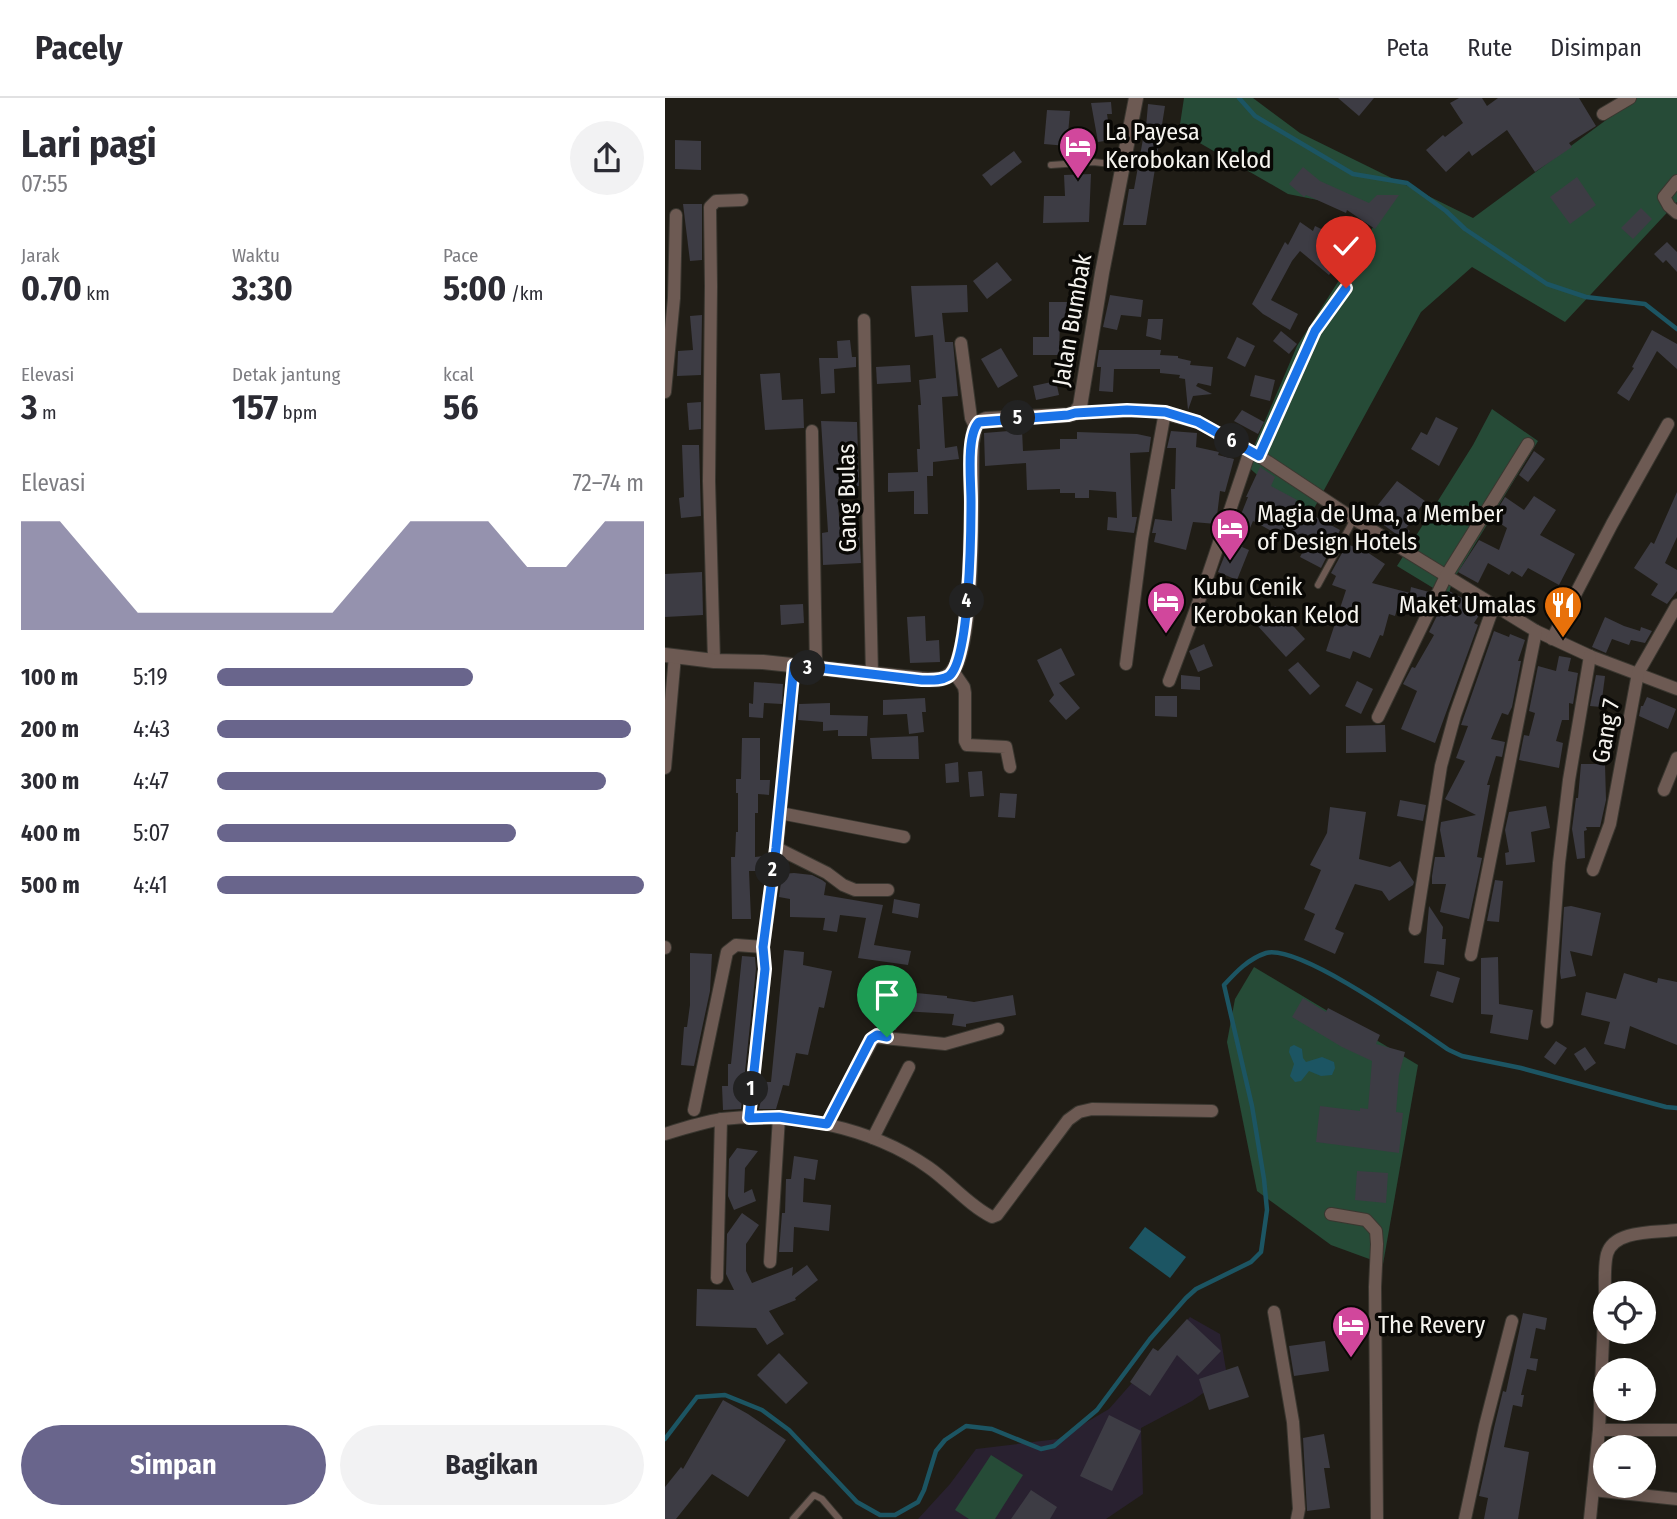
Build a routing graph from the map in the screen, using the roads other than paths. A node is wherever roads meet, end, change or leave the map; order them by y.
1 (1136, 98) edge
2 (1630, 98) edge
3 (1603, 114) dead end
4 (1051, 165) dead end
5 (1123, 166) junction
6 (1677, 181) edge
7 (742, 200) dead end
8 (1677, 213) edge
9 (676, 215) dead end
10 (1346, 288) dead end
11 (864, 320) dead end
12 (961, 343) dead end
13 (665, 392) edge
14 (1165, 412) junction
15 (1075, 413) junction
16 (1668, 424) dead end
17 (975, 426) junction
18 (812, 431) dead end
19 (1528, 444) dead end
20 (1254, 453) junction
21 (1354, 519) junction
22 (1446, 576) junction
23 (1318, 585) dead end
24 (1494, 605) junction
25 (1677, 605) edge
26 (1536, 631) junction
27 (1552, 639) junction
28 (670, 655) edge
29 (1590, 656) junction
30 (714, 661) junction
31 (1126, 664) dead end
32 (794, 665) junction
33 (816, 669) junction
34 (953, 671) junction
35 (1638, 673) junction
36 (872, 675) junction
37 (1169, 681) dead end
38 (1677, 689) edge
39 (1378, 717) dead end
40 (1677, 758) edge
41 (1010, 766) dead end
42 (665, 768) edge
43 (1664, 790) dead end
44 (780, 813) junction
45 (904, 837) dead end
46 (776, 848) junction
47 (1593, 870) dead end
48 (888, 890) dead end
49 (1415, 929) dead end
50 (763, 947) junction
51 (1471, 955) dead end
52 (1547, 1022) dead end
53 (998, 1029) dead end
54 (909, 1067) dead end
55 (694, 1110) dead end
56 (1212, 1111) dead end
57 (779, 1117) junction
58 (749, 1118) junction
59 (721, 1119) junction
60 (827, 1124) junction
61 (665, 1134) edge
62 (873, 1138) junction
63 (1331, 1213) dead end
64 (1677, 1230) edge
65 (770, 1262) dead end
66 (717, 1278) dead end
67 (1606, 1281) edge
68 (1274, 1312) dead end
69 (1512, 1321) dead end
70 (1603, 1344) edge
71 (1599, 1430) junction
72 (1677, 1430) edge
73 (1598, 1435) edge
74 (1593, 1490) edge
75 (1656, 1497) edge
76 (1677, 1499) edge
77 (793, 1519) edge
78 (839, 1519) edge
79 (1297, 1519) edge
80 (1377, 1519) edge
81 (1465, 1519) edge
82 (1590, 1519) edge

1 - 5 street, Jalan Bumbak
2 - 3 street
4 - 5 lane
5 - 15 street, Jalan Bumbak
6 - 8 street
7 - 30 street
9 - 13 street
10 - 20 street
11 - 36 street, Gang Bulas
12 - 17 street
14 - 15 street
14 - 20 street
14 - 31 street
15 - 17 street, Jalan Bumbak
16 - 27 street
17 - 34 street
18 - 33 street
19 - 22 street
20 - 21 street
20 - 37 street
21 - 22 street
21 - 23 lane
22 - 24 street
22 - 39 street
24 - 26 street
24 - 49 street
25 - 35 street, Gang 7
26 - 27 street
26 - 51 street
27 - 29 street
28 - 30 street
28 - 42 street
29 - 35 street
29 - 52 street
30 - 32 street
32 - 33 street
32 - 44 street
33 - 36 street
34 - 36 street
34 - 41 street
35 - 38 street
35 - 47 street, Gang 7
40 - 43 street
44 - 45 street
44 - 46 street
46 - 48 street
46 - 50 street
50 - 55 street
50 - 58 street
53 - 60 street
54 - 62 street
56 - 62 street
57 - 58 street
57 - 60 street
57 - 65 street
58 - 59 street
59 - 61 street
59 - 66 street
60 - 62 street
63 - 80 street
64 - 67 street
68 - 79 street
69 - 81 street
70 - 71 street
71 - 72 street
71 - 73 street
74 - 82 street
75 - 76 street
77 - 78 lane

